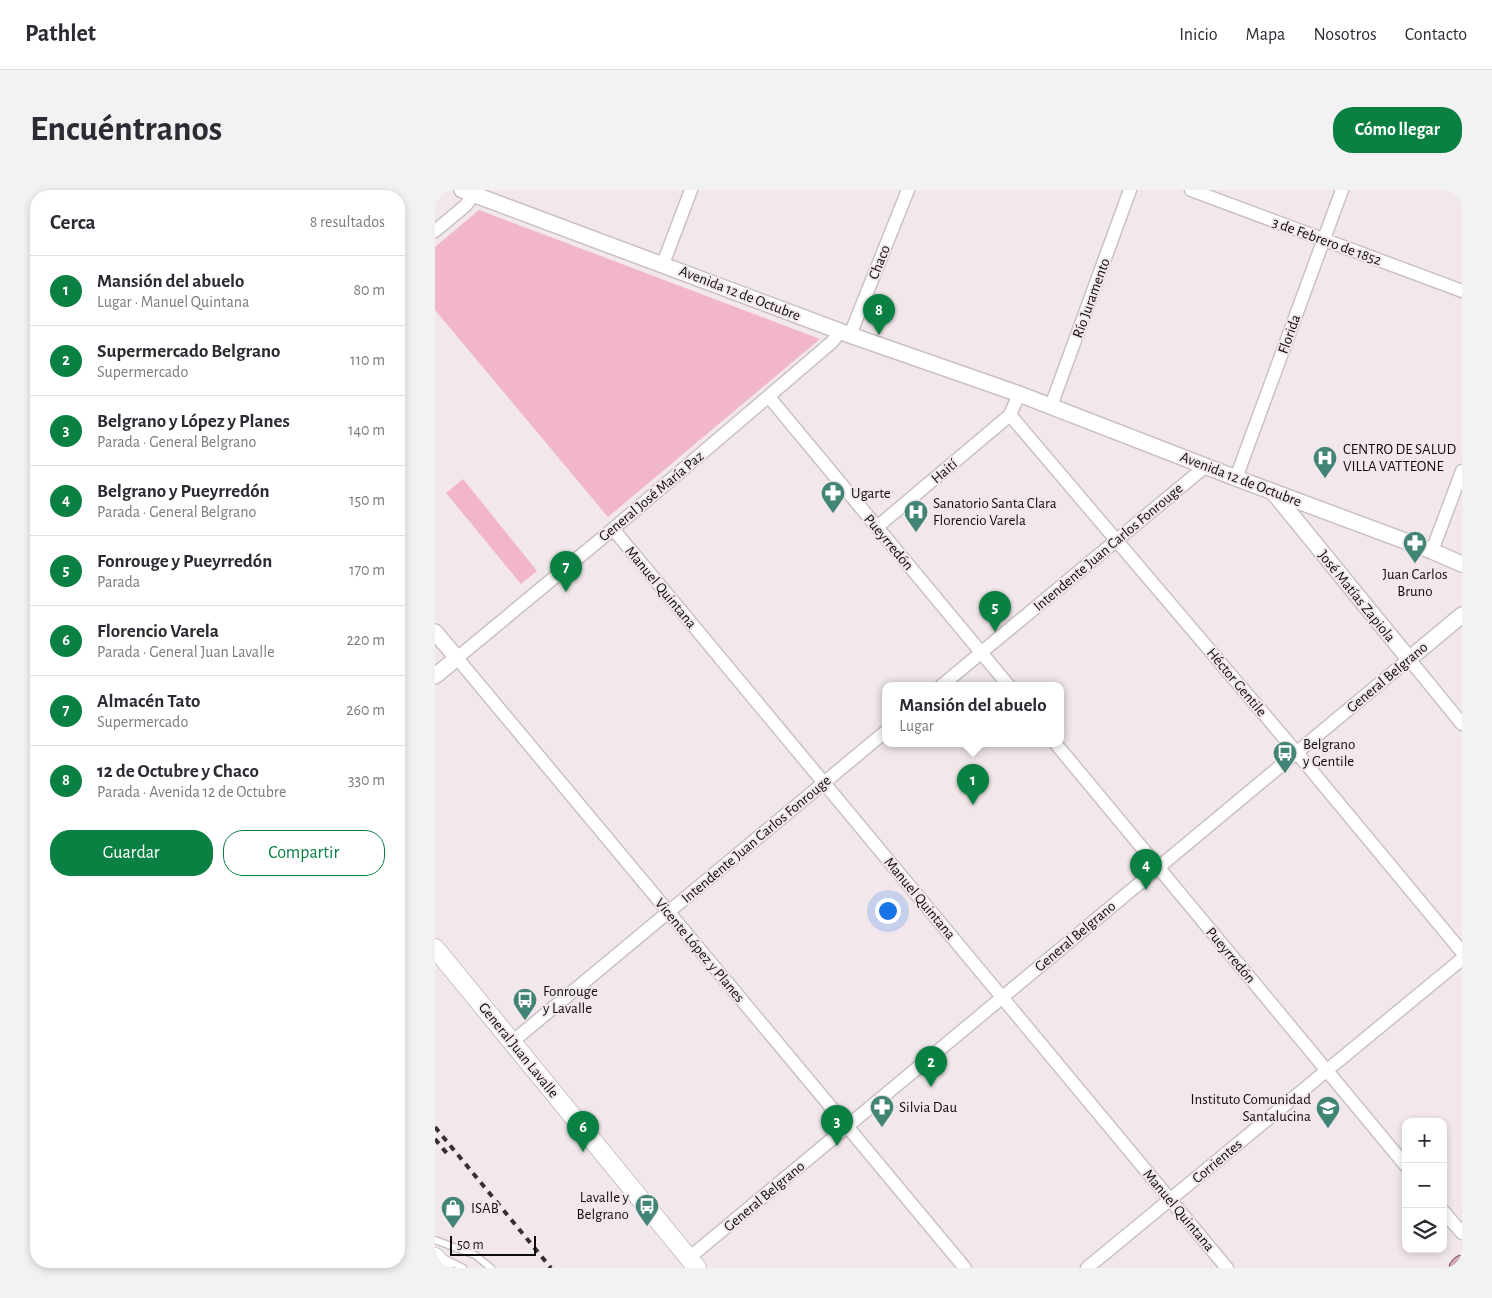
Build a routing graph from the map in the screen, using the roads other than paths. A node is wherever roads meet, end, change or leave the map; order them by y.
1 (691, 190) edge
2 (908, 190) edge
3 (1130, 190) edge
4 (1191, 190) edge
5 (1342, 190) edge
6 (472, 192) edge
7 (435, 231) edge
8 (1323, 239) junction
9 (663, 264) junction
10 (1462, 291) edge
11 (845, 333) junction
12 (1019, 394) junction
13 (769, 397) junction
14 (1051, 406) junction
15 (1010, 415) junction
16 (1206, 466) junction
17 (1462, 471) edge
18 (1236, 478) junction
19 (1272, 490) junction
20 (877, 527) junction
21 (613, 529) junction
22 (1117, 540) junction
23 (1432, 551) junction
24 (1462, 564) edge
25 (1462, 615) edge
26 (435, 632) edge
27 (981, 653) junction
28 (457, 658) junction
29 (1409, 659) junction
30 (435, 676) edge
31 (946, 682) edge
32 (1006, 682) edge
33 (1462, 724) edge
34 (882, 735) edge
35 (1059, 747) edge
36 (1297, 753) junction
37 (825, 783) junction
38 (1159, 867) junction
39 (668, 913) junction
40 (435, 948) edge
41 (1462, 952) edge
42 (1462, 959) edge
43 (1002, 997) junction
44 (512, 1042) junction
45 (1327, 1070) junction
46 (848, 1126) junction
47 (1404, 1163) edge
48 (1170, 1199) junction
49 (1447, 1216) edge
50 (1462, 1233) edge
51 (435, 1240) edge
52 (435, 1255) edge
53 (693, 1263) edge
54 (1462, 1265) edge
55 (444, 1268) edge
56 (463, 1268) edge
57 (491, 1268) edge
58 (965, 1268) edge
59 (1087, 1268) edge
60 (1227, 1268) edge
61 (1459, 1268) edge

1 - 9 street
2 - 11 street, Chaco
3 - 14 street, Río Juramento
4 - 8 street, 3 de Febrero de 1852
5 - 8 street, Florida
6 - 7 street
6 - 9 street, Avenida 12 de Octubre
8 - 10 street, 3 de Febrero de 1852
8 - 18 street, Florida
9 - 11 street, Avenida 12 de Octubre
11 - 12 street, Avenida 12 de Octubre
11 - 13 street, General José María Paz
12 - 14 street, Avenida 12 de Octubre
12 - 15 street
13 - 20 street, Pueyrredón
13 - 21 street, General José María Paz
14 - 16 street, Avenida 12 de Octubre
15 - 20 street, Haití
15 - 22 street, Héctor Gentile
16 - 18 street, Avenida 12 de Octubre
16 - 22 street, Intendente Juan Carlos Fonrouge
17 - 23 street
18 - 19 street, Avenida 12 de Octubre
19 - 23 street, Avenida 12 de Octubre
19 - 29 street, José Matías Zapiola
20 - 27 street, Pueyrredón
21 - 28 street, General José María Paz
21 - 37 street, Manuel Quintana
22 - 27 street, Intendente Juan Carlos Fonrouge
22 - 36 street, Héctor Gentile
23 - 24 street, Avenida 12 de Octubre
25 - 29 street, General Belgrano
26 - 28 street, Vicente López y Planes
27 - 31 street, Intendente Juan Carlos Fonrouge
27 - 32 street, Pueyrredón
28 - 30 street, General José María Paz
28 - 39 street, Vicente López y Planes
29 - 33 street, José Matías Zapiola
29 - 36 street, General Belgrano
34 - 37 street, Intendente Juan Carlos Fonrouge
35 - 38 street, Pueyrredón
36 - 38 street, General Belgrano
36 - 41 street, Héctor Gentile
37 - 39 street, Intendente Juan Carlos Fonrouge
37 - 43 street, Manuel Quintana
38 - 43 street, General Belgrano
38 - 45 street, Pueyrredón
39 - 44 street, Intendente Juan Carlos Fonrouge
39 - 46 street, Vicente López y Planes
40 - 44 main road, General Juan Lavalle
42 - 45 street, Corrientes
43 - 46 street, General Belgrano
43 - 48 street, Manuel Quintana
44 - 53 main road, General Juan Lavalle
45 - 47 street, Pueyrredón
45 - 48 street, Corrientes
46 - 53 street, General Belgrano
46 - 58 street, Vicente López y Planes
48 - 59 street, Corrientes
48 - 60 street, Manuel Quintana
49 - 50 street
51 - 57 lane
52 - 55 main road
52 - 56 lane
54 - 61 main road

